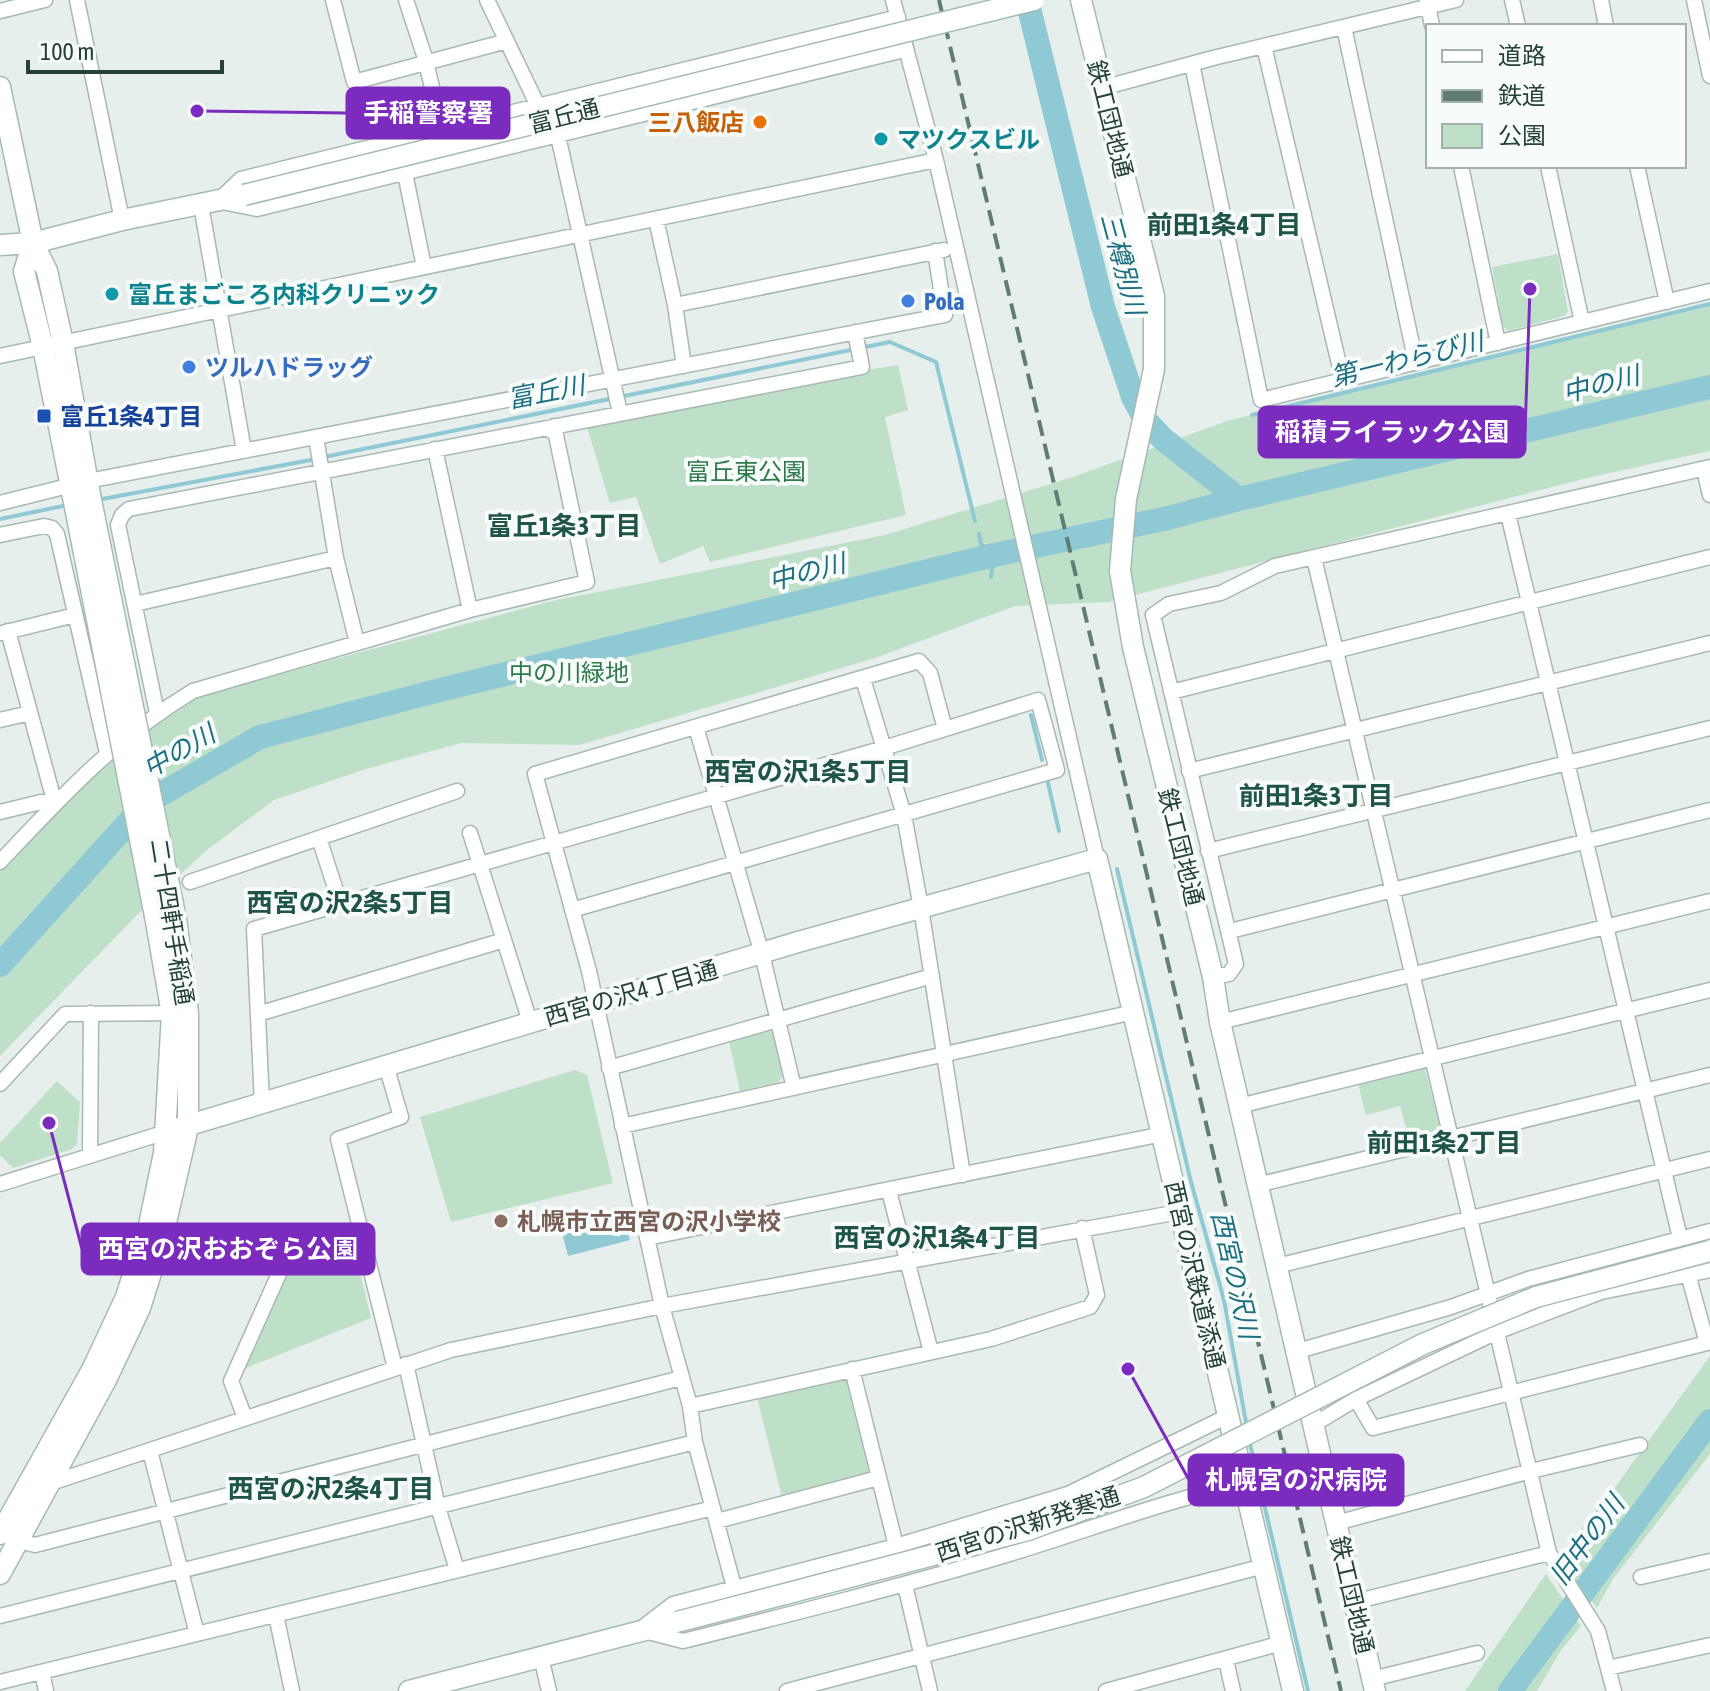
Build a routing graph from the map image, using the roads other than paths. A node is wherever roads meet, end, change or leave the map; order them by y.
1 (45, 0) edge
2 (77, 0) edge
3 (333, 0) edge
4 (406, 0) edge
5 (487, 0) edge
6 (893, 0) edge
7 (1034, 0) edge
8 (1456, 0) edge
9 (1512, 0) edge
10 (1601, 0) edge
11 (1694, 0) edge
12 (1087, 1) edge
13 (1427, 3) edge
14 (0, 11) edge
15 (898, 17) junction
16 (1432, 24) edge
17 (1518, 24) edge
18 (1606, 24) edge
19 (1344, 27) junction
20 (507, 41) junction
21 (1264, 46) junction
22 (904, 50) junction
23 (426, 63) junction
24 (1192, 64) junction
25 (1710, 76) edge
26 (0, 87) edge
27 (1102, 88) junction
28 (538, 106) junction
29 (442, 129) junction
30 (558, 136) junction
31 (936, 160) junction
32 (1461, 168) edge
33 (1548, 168) edge
34 (1637, 168) edge
35 (405, 173) junction
36 (209, 203) junction
37 (656, 219) junction
38 (122, 220) junction
39 (582, 234) junction
40 (33, 243) junction
41 (0, 245) edge
42 (956, 247) junction
43 (935, 251) junction
44 (424, 267) junction
45 (1710, 291) edge
46 (1667, 302) junction
47 (675, 305) junction
48 (221, 310) junction
49 (1582, 322) junction
50 (855, 334) junction
51 (1498, 343) junction
52 (53, 345) junction
53 (0, 356) edge
54 (1416, 363) junction
55 (684, 366) junction
56 (1343, 381) junction
57 (615, 382) junction
58 (619, 410) junction
59 (552, 430) junction
60 (317, 441) junction
61 (435, 449) junction
62 (244, 451) junction
63 (322, 468) junction
64 (1707, 468) edge
65 (80, 490) junction
66 (1710, 495) edge
67 (0, 503) edge
68 (1508, 514) junction
69 (0, 535) edge
70 (1710, 557) edge
71 (336, 558) junction
72 (1314, 558) junction
73 (135, 604) junction
74 (1529, 605) junction
75 (470, 610) junction
76 (75, 615) junction
77 (4, 632) edge
78 (357, 643) junction
79 (1710, 643) edge
80 (1336, 650) junction
81 (863, 679) junction
82 (1548, 683) junction
83 (1171, 692) junction
84 (30, 713) junction
85 (157, 713) junction
86 (0, 720) edge
87 (696, 727) junction
88 (1710, 728) edge
89 (945, 729) junction
90 (1355, 731) junction
91 (884, 748) junction
92 (107, 753) junction
93 (1566, 762) junction
94 (1189, 771) junction
95 (457, 791) dead end
96 (718, 795) junction
97 (55, 804) junction
98 (1374, 810) junction
99 (1710, 810) edge
100 (0, 812) edge
101 (904, 815) junction
102 (470, 833) dead end
103 (319, 838) junction
104 (1585, 841) junction
105 (554, 842) junction
106 (1208, 851) junction
107 (1097, 859) junction
108 (0, 862) edge
109 (480, 863) junction
110 (736, 863) junction
111 (190, 882) dead end
112 (1394, 891) junction
113 (1710, 901) edge
114 (340, 903) junction
115 (921, 908) junction
116 (572, 910) junction
117 (1605, 927) junction
118 (1230, 931) junction
119 (504, 940) junction
120 (762, 954) junction
121 (932, 976) junction
122 (1412, 976) junction
123 (1213, 977) junction
124 (1710, 990) edge
125 (597, 1002) junction
126 (1134, 1012) junction
127 (1625, 1012) junction
128 (91, 1013) junction
129 (180, 1014) junction
130 (258, 1014) junction
131 (780, 1020) junction
132 (530, 1022) junction
133 (1220, 1022) junction
134 (943, 1055) junction
135 (1432, 1060) junction
136 (386, 1065) junction
137 (609, 1068) junction
138 (1710, 1075) edge
139 (0, 1084) edge
140 (794, 1088) junction
141 (1644, 1091) junction
142 (262, 1104) junction
143 (1239, 1106) junction
144 (622, 1126) junction
145 (188, 1127) junction
146 (166, 1132) junction
147 (1163, 1134) junction
148 (1450, 1138) junction
149 (90, 1156) junction
150 (1710, 1159) edge
151 (1663, 1171) junction
152 (963, 1175) junction
153 (0, 1184) edge
154 (1257, 1185) junction
155 (889, 1191) junction
156 (1179, 1212) junction
157 (1470, 1219) junction
158 (1082, 1228) junction
159 (360, 1229) junction
160 (1710, 1231) edge
161 (647, 1238) junction
162 (1680, 1238) junction
163 (1710, 1251) edge
164 (908, 1260) junction
165 (1277, 1266) junction
166 (1710, 1270) edge
167 (1688, 1274) junction
168 (1489, 1294) junction
169 (662, 1306) junction
170 (1499, 1331) junction
171 (1298, 1351) junction
172 (931, 1352) junction
173 (400, 1366) junction
174 (852, 1369) junction
175 (681, 1378) junction
176 (1511, 1394) junction
177 (1356, 1399) junction
178 (690, 1406) junction
179 (1228, 1416) junction
180 (245, 1418) junction
181 (1313, 1425) junction
182 (695, 1442) junction
183 (424, 1445) junction
184 (1640, 1445) dead end
185 (150, 1451) junction
186 (1531, 1471) junction
187 (878, 1478) junction
188 (41, 1481) junction
189 (1245, 1483) junction
190 (438, 1507) junction
191 (165, 1511) junction
192 (715, 1515) junction
193 (1336, 1523) junction
194 (9, 1538) edge
195 (896, 1546) junction
196 (1549, 1553) junction
197 (1710, 1561) edge
198 (1264, 1566) junction
199 (457, 1570) junction
200 (181, 1571) junction
201 (0, 1574) edge
202 (1641, 1577) dead end
203 (905, 1585) junction
204 (734, 1587) junction
205 (1354, 1602) junction
206 (276, 1615) junction
207 (0, 1616) edge
208 (640, 1630) junction
209 (197, 1634) junction
210 (1282, 1643) junction
211 (1710, 1645) edge
212 (1477, 1653) dead end
213 (921, 1655) junction
214 (541, 1657) junction
215 (1226, 1660) junction
216 (1608, 1668) junction
217 (42, 1672) junction
218 (0, 1682) edge
219 (1373, 1685) edge
220 (46, 1691) edge
221 (292, 1691) edge
222 (409, 1691) edge
223 (549, 1691) edge
224 (787, 1691) edge
225 (930, 1691) edge
226 (1106, 1691) edge
227 (1233, 1691) edge
228 (1293, 1691) edge
229 (1614, 1691) edge

1 - 14 street
2 - 38 street
3 - 23 street
4 - 23 street
5 - 20 street
6 - 15 street
7 - 36 street, 富丘通, bridge
8 - 13 street
9 - 17 street
10 - 18 street
11 - 25 street
12 - 27 street, 鉄工団地通
13 - 16 street
13 - 19 street
15 - 22 street
15 - 28 street
19 - 21 street
19 - 54 street
20 - 23 street
20 - 28 street
21 - 24 street
21 - 56 street
22 - 30 street
22 - 31 street
23 - 29 street
24 - 27 street
24 - 56 street
26 - 40 street, 二十四軒手稲通
27 - 123 street, 鉄工団地通
28 - 29 street
29 - 36 street
30 - 35 street
30 - 39 street
31 - 37 street
31 - 42 street
32 - 51 street
33 - 49 street
34 - 46 street
35 - 36 street
35 - 44 street
36 - 38 street, 富丘通
36 - 48 street
37 - 39 street
37 - 47 street
38 - 40 street, 富丘通
39 - 44 street
39 - 57 street
40 - 41 street, 富丘通
40 - 52 street, 二十四軒手稲通
42 - 43 street
42 - 107 street
43 - 47 street
43 - 50 street
44 - 48 street
45 - 46 street
46 - 49 street
47 - 55 street
48 - 52 street
48 - 62 street
49 - 51 street
50 - 55 street
50 - 58 street
51 - 54 street
52 - 53 street
52 - 65 street, 二十四軒手稲通
54 - 56 street
55 - 57 street
57 - 58 street
57 - 60 street
58 - 59 street
59 - 61 street
59 - 75 street
60 - 62 street
60 - 63 street
61 - 63 street
61 - 75 street
62 - 65 street
63 - 71 street
63 - 73 street
64 - 66 street
64 - 68 street
65 - 67 street
65 - 129 street, 二十四軒手稲通, bridge
68 - 72 street
68 - 74 street
69 - 76 street
70 - 74 street
71 - 73 street
71 - 78 street
72 - 80 street
72 - 83 street
73 - 85 street
74 - 80 street
74 - 82 street
75 - 78 street
76 - 77 street
76 - 92 street
77 - 84 street
78 - 85 street
79 - 82 street
80 - 83 street
80 - 90 street
81 - 87 street
81 - 89 street
81 - 91 street
82 - 90 street
82 - 93 street
83 - 94 street
84 - 86 street
84 - 97 street
85 - 92 street
87 - 96 street
87 - 105 street
88 - 93 street
89 - 91 street
89 - 101 street
90 - 94 street
90 - 98 street
91 - 96 street
91 - 101 street
92 - 97 street
93 - 98 street
93 - 104 street
94 - 106 street
95 - 103 street
96 - 105 street
96 - 110 street
97 - 100 street
97 - 108 street
98 - 106 street
98 - 112 street
99 - 104 street
101 - 110 street
101 - 115 street
102 - 109 street
103 - 111 street
103 - 114 street
104 - 112 street
104 - 117 street
105 - 109 street
105 - 116 street
106 - 118 street
107 - 115 street, 西宮の沢4丁目通
107 - 126 street, 西宮の沢鉄道添通
109 - 114 street
109 - 119 street
110 - 116 street
110 - 120 street
112 - 118 street
112 - 122 street
113 - 117 street
114 - 130 street
115 - 120 street, 西宮の沢4丁目通
115 - 121 street
116 - 125 street
117 - 122 street
117 - 127 street
118 - 123 street
119 - 130 street
119 - 132 street
120 - 125 street, 西宮の沢4丁目通
120 - 131 street
121 - 131 street
121 - 134 street
122 - 133 street
122 - 135 street
123 - 133 street, 鉄工団地通
124 - 127 street
125 - 132 street, 西宮の沢4丁目通
125 - 137 street
126 - 134 street
126 - 147 street, 西宮の沢鉄道添通
127 - 135 street
127 - 141 street
128 - 129 street
128 - 139 street
128 - 149 street
129 - 145 street, 二十四軒手稲通
129 - 146 street, 二十四軒手稲通
130 - 142 street
131 - 137 street
131 - 140 street
132 - 136 street, 西宮の沢4丁目通
133 - 143 street, 鉄工団地通
134 - 140 street
134 - 152 street
135 - 143 street
135 - 148 street
136 - 142 street, 西宮の沢4丁目通
136 - 159 street
137 - 144 street
138 - 141 street
140 - 144 street
141 - 148 street
141 - 151 street
142 - 145 street, 西宮の沢4丁目通
143 - 154 street, 鉄工団地通
144 - 161 street
145 - 146 street, 西宮の沢4丁目通
145 - 188 street, 二十四軒手稲通
146 - 149 street
146 - 188 street, 二十四軒手稲通
147 - 152 street
147 - 156 street, 西宮の沢鉄道添通
148 - 154 street
148 - 157 street
149 - 153 street
150 - 151 street
151 - 157 street
151 - 162 street
152 - 155 street
154 - 165 street, 鉄工団地通
155 - 161 street
155 - 164 street
156 - 158 street
156 - 179 street, 西宮の沢鉄道添通
157 - 165 street
157 - 168 street
158 - 164 street
158 - 172 street
159 - 173 street
159 - 180 street
160 - 162 street
161 - 169 street
162 - 168 street
163 - 208 street, 西宮の沢新発寒通, bridge
164 - 169 street
164 - 172 street
165 - 171 street, 鉄工団地通
166 - 167 street
167 - 170 street
167 - 176 street
168 - 170 street
168 - 171 street
169 - 173 street
169 - 175 street
170 - 176 street
170 - 177 street
171 - 181 street, 鉄工団地通
172 - 174 street
173 - 180 street
173 - 183 street
174 - 178 street
174 - 187 street
175 - 178 street
175 - 183 street
176 - 177 street
176 - 186 street
177 - 181 street
178 - 182 street
179 - 189 street, 西宮の沢鉄道添通
179 - 195 street
180 - 185 street
181 - 193 street, 鉄工団地通
182 - 190 street
182 - 192 street
183 - 190 street
183 - 191 street
184 - 186 street
185 - 188 street
185 - 191 street
186 - 193 street
186 - 196 street
187 - 192 street
187 - 195 street
188 - 194 street, 二十四軒手稲通
189 - 198 street, 西宮の沢鉄道添通
189 - 203 street
190 - 199 street
190 - 200 street
191 - 194 street
191 - 200 street
192 - 199 street
192 - 204 street
193 - 205 street, 鉄工団地通
194 - 201 street, 二十四軒手稲通
195 - 204 street
196 - 205 street
196 - 216 street
197 - 202 street
198 - 210 street, 西宮の沢鉄道添通
198 - 213 street
199 - 206 street
200 - 207 street
200 - 209 street
203 - 208 street
203 - 213 street
204 - 208 street
205 - 219 street, 鉄工団地通
206 - 209 street
206 - 221 street
208 - 214 street, 西宮の沢新発寒通
209 - 217 street
210 - 215 street
210 - 228 street, 西宮の沢鉄道添通
211 - 216 street
212 - 219 street
213 - 224 street
213 - 225 street
214 - 222 street, 西宮の沢新発寒通
214 - 223 street
215 - 226 street
215 - 227 street
216 - 229 street
217 - 218 street
217 - 220 street

